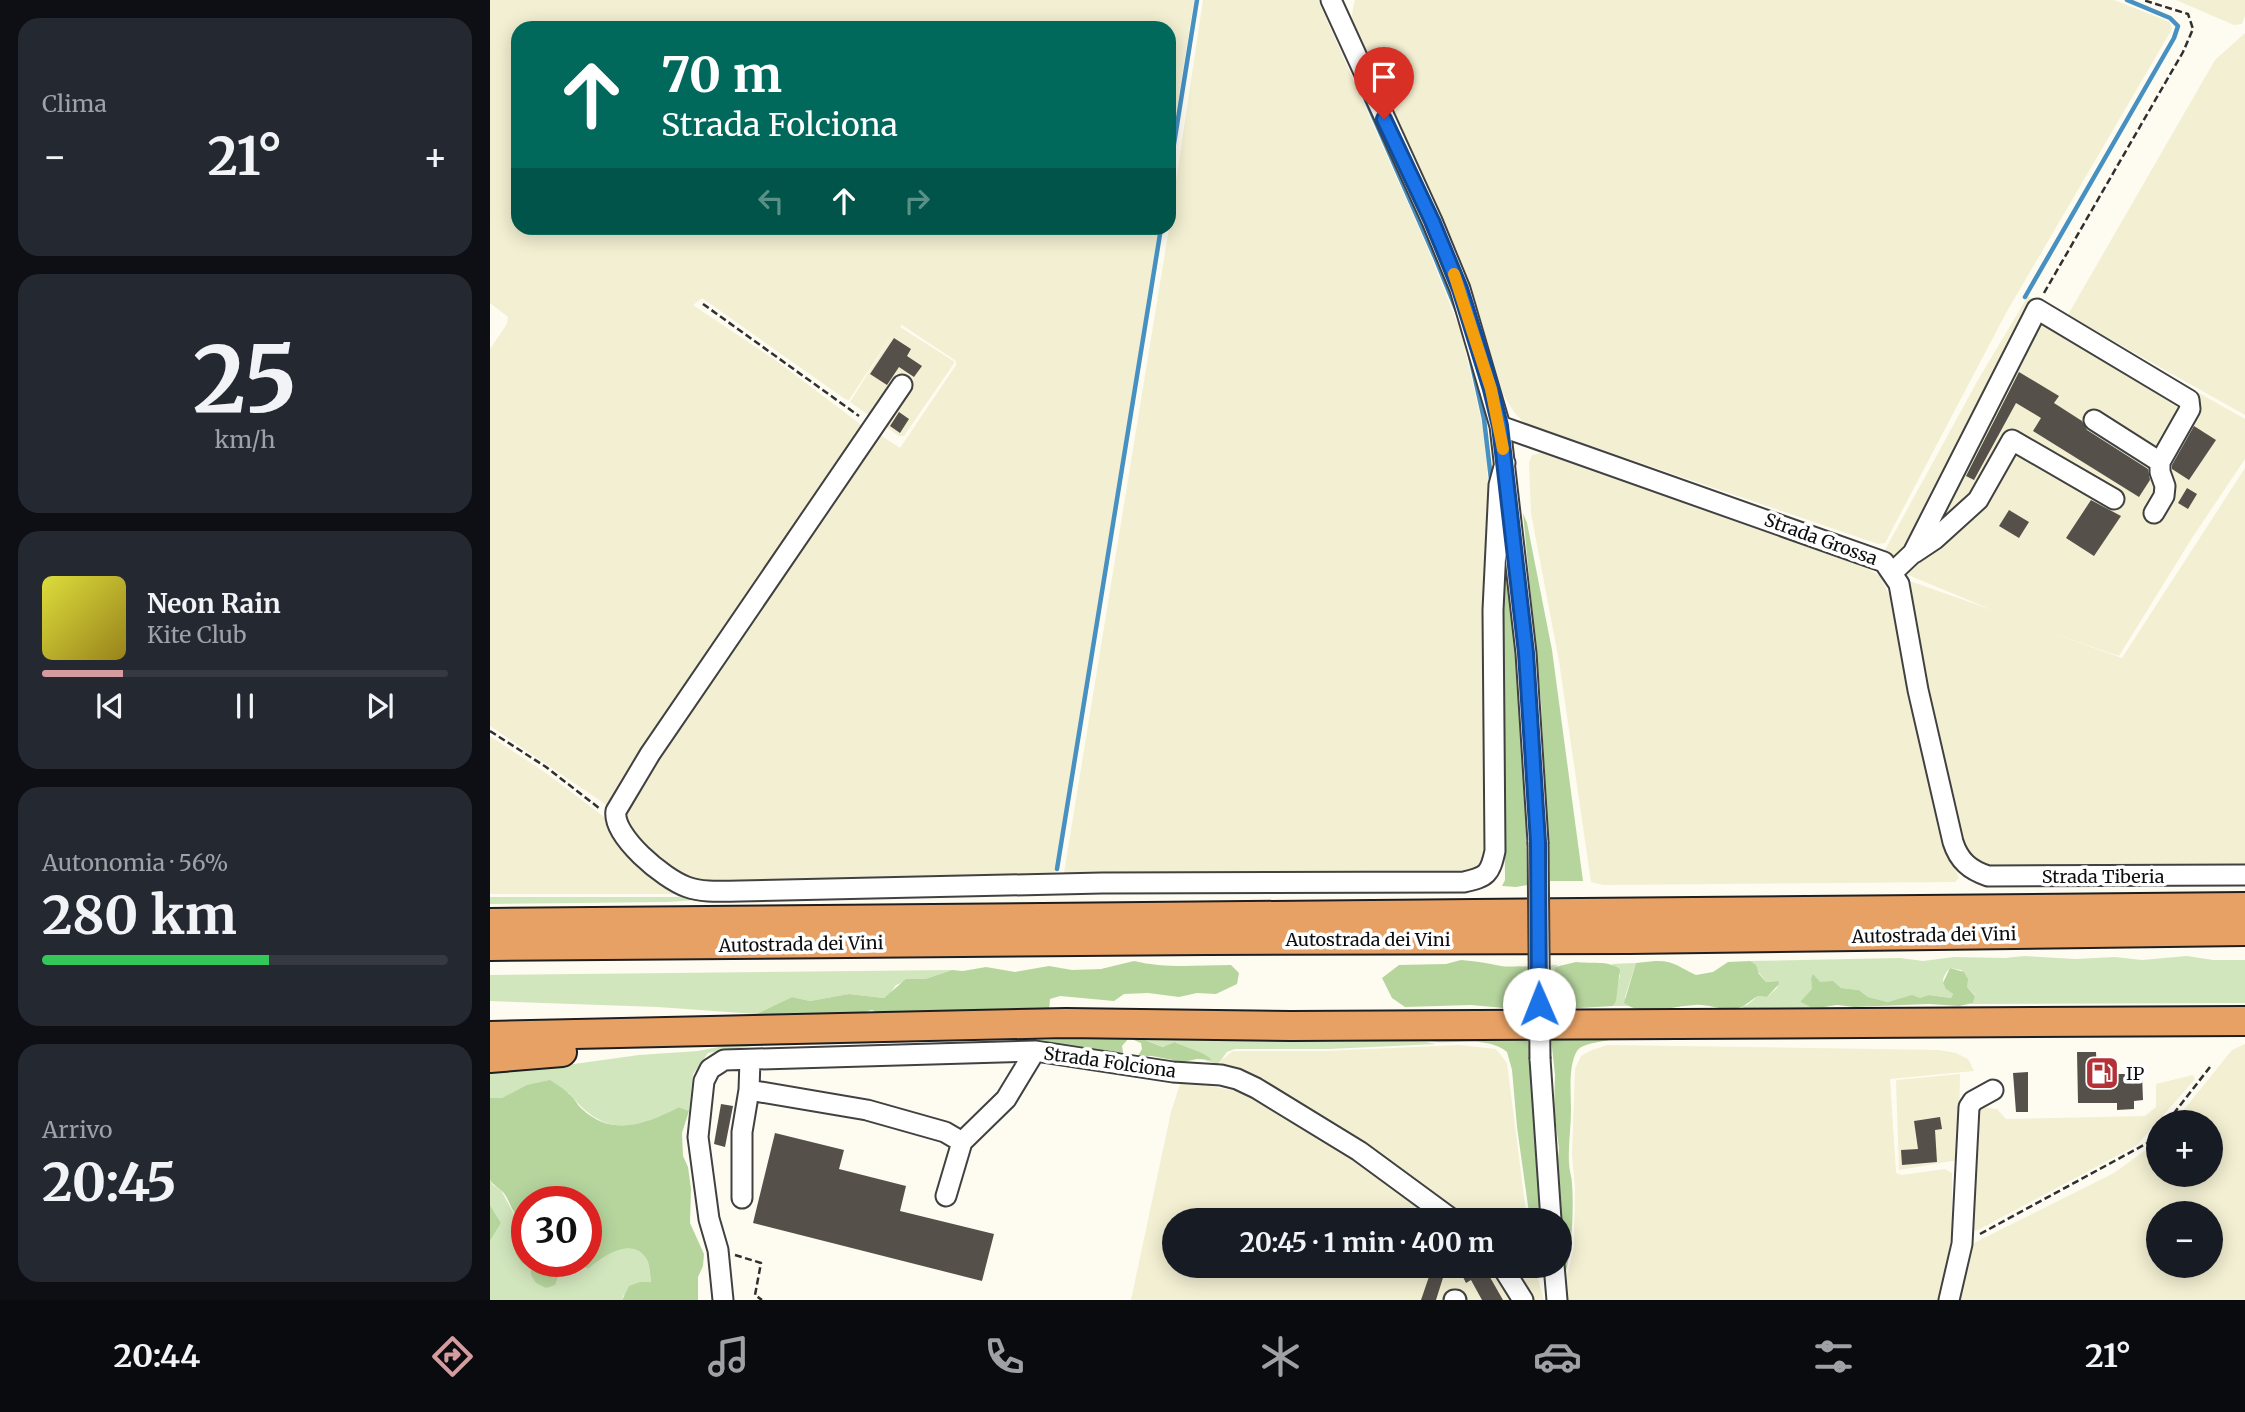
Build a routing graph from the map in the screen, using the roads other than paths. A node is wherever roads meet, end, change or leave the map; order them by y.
1 (1331, 0) edge
2 (1348, 0) edge
3 (1339, 18) junction
4 (902, 385) dead end
5 (2094, 421) dead end
6 (1500, 426) junction
7 (2160, 462) junction
8 (1505, 463) junction
9 (2114, 499) dead end
10 (2154, 513) dead end
11 (1913, 553) junction
12 (1893, 572) junction
13 (1964, 863) joint
14 (2245, 875) edge
15 (2245, 907) edge
16 (490, 923) edge
17 (2245, 931) edge
18 (490, 946) edge
19 (490, 1017) edge
20 (2245, 1021) edge
21 (597, 1034) junction
22 (490, 1036) edge
23 (1035, 1052) junction
24 (490, 1058) edge
25 (750, 1060) junction
26 (749, 1090) junction
27 (1993, 1090) dead end
28 (961, 1142) junction
29 (946, 1196) dead end
30 (742, 1198) dead end
31 (1437, 1208) edge
32 (1550, 1208) edge
33 (1510, 1278) edge
34 (1555, 1278) edge
35 (723, 1300) edge
36 (1523, 1300) edge
37 (1557, 1300) edge
38 (1949, 1300) edge

1 - 3 street
2 - 3 street
3 - 6 street
4 - 8 street
5 - 7 street
6 - 8 street
6 - 12 street, Strada Grossa
7 - 10 street
7 - 11 street
8 - 32 street, bridge
9 - 11 street
11 - 12 street
12 - 13 street, Strada Grossa
13 - 14 street, Strada Tiberia
15 - 16 highway, Autostrada dei Vini
17 - 18 highway, Autostrada dei Vini
19 - 21 highway
20 - 21 highway
21 - 22 highway
21 - 24 highway
23 - 25 street, Strada Folciona
23 - 28 street
23 - 31 street, Strada Folciona
25 - 26 street
25 - 35 street, Strada Folciona
26 - 28 street
26 - 30 street
27 - 38 street
28 - 29 street
33 - 36 street
34 - 37 street

